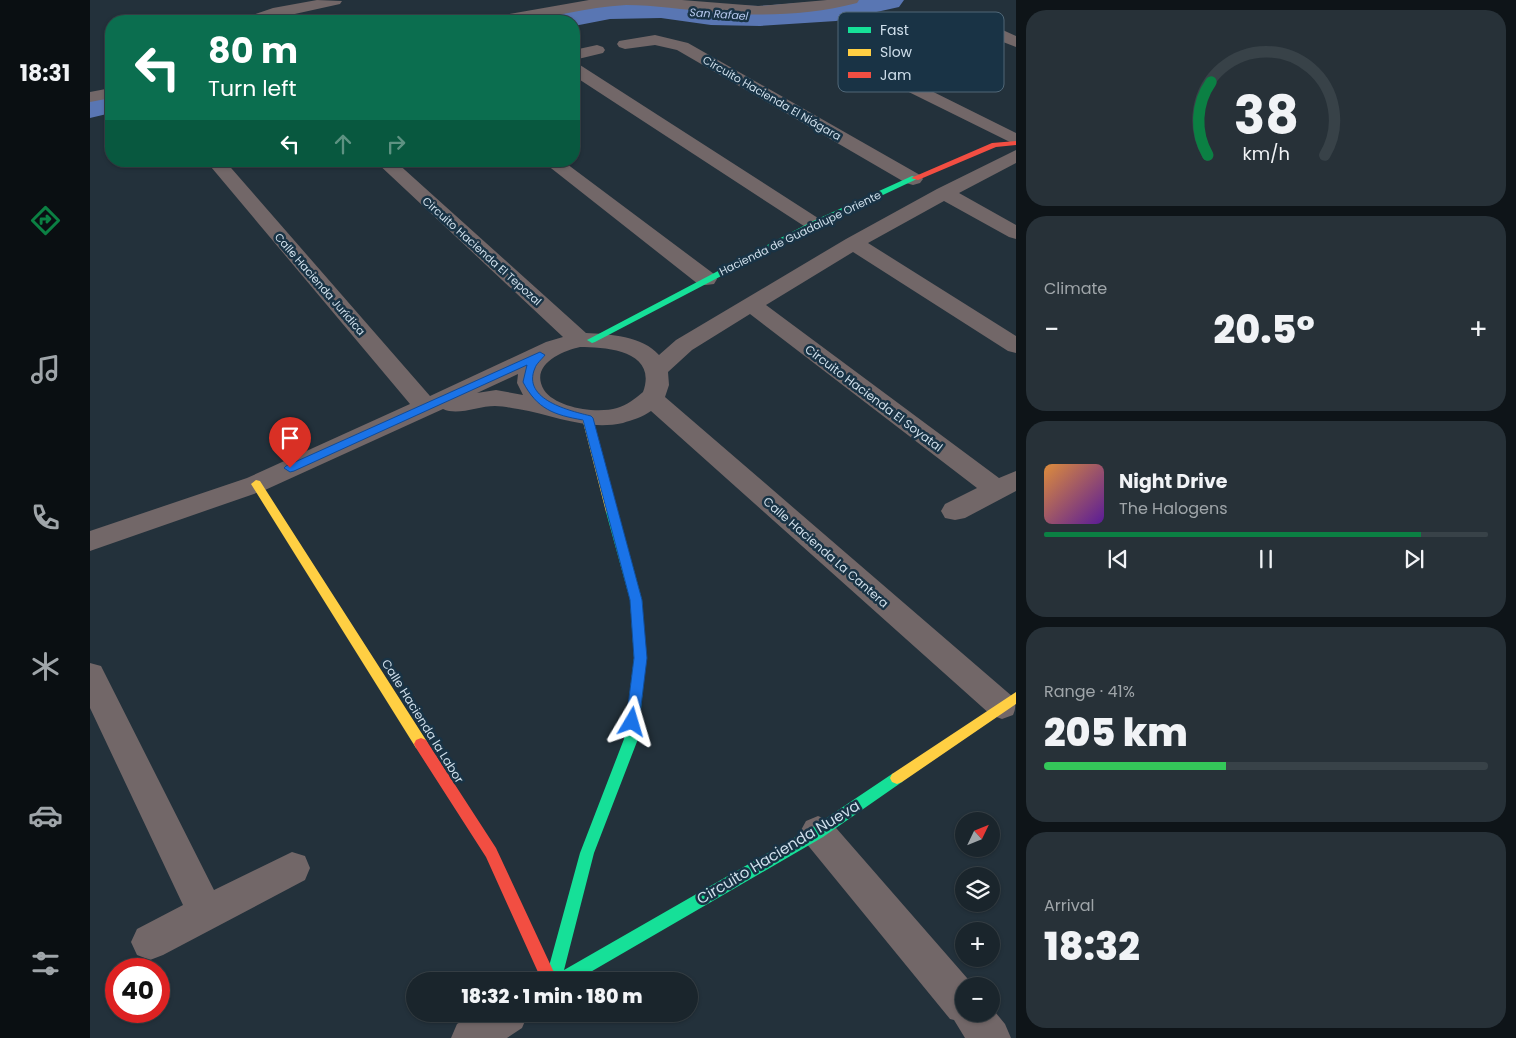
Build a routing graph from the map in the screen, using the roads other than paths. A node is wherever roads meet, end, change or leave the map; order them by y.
1 (852, 0) edge
2 (335, 1) edge
3 (726, 5) edge
4 (267, 15) edge
5 (529, 15) edge
6 (1004, 36) edge
7 (1016, 42) edge
8 (625, 44) dead end
9 (596, 50) dead end
10 (580, 53) edge
11 (580, 74) edge
12 (918, 92) edge
13 (105, 94) edge
14 (90, 98) edge
15 (1016, 142) edge
16 (1016, 156) edge
17 (220, 167) edge
18 (391, 167) edge
19 (559, 167) edge
20 (913, 179) junction
21 (944, 192) junction
22 (814, 224) junction
23 (1016, 233) edge
24 (853, 244) junction
25 (706, 279) junction
26 (752, 305) junction
27 (586, 340) junction
28 (1016, 346) edge
29 (540, 355) junction
30 (656, 370) junction
31 (651, 398) junction
32 (426, 407) junction
33 (550, 407) junction
34 (587, 418) junction
35 (256, 484) junction
36 (1006, 485) edge
37 (955, 511) dead end
38 (90, 541) edge
39 (90, 675) edge
40 (1009, 701) edge
41 (818, 832) junction
42 (292, 868) dead end
43 (206, 913) junction
44 (150, 942) dead end
45 (547, 972) edge
46 (554, 972) edge
47 (576, 972) edge
48 (955, 994) edge
49 (496, 1022) edge
50 (978, 1022) edge
51 (471, 1038) edge
52 (992, 1038) edge

1 - 3 street
2 - 4 street
3 - 5 street
6 - 7 street
8 - 20 street, Circuito Hacienda El Niágara
9 - 10 street
11 - 22 street
12 - 15 street
13 - 14 street
15 - 20 street, Hacienda de Guadalupe Oriente
16 - 21 street
17 - 32 street, Calle Hacienda Jurídica
18 - 27 street, Circuito Hacienda El Tepozal
19 - 25 street
20 - 22 street, Hacienda de Guadalupe Oriente
21 - 23 street
21 - 24 street
22 - 25 street, Hacienda de Guadalupe Oriente
24 - 26 street
24 - 28 street
25 - 27 street, Hacienda de Guadalupe Oriente
26 - 30 street
26 - 36 street, Circuito Hacienda El Soyatal
27 - 29 street
27 - 30 street
29 - 32 street
29 - 33 street
30 - 31 street
31 - 34 street
31 - 40 street, Calle Hacienda La Cantera
32 - 33 street
32 - 35 street
33 - 34 street
34 - 46 street
35 - 38 street
35 - 45 street, Calle Hacienda la Labor
36 - 37 street, Circuito Hacienda El Soyatal
39 - 43 street
40 - 41 street, Circuito Hacienda Nueva
41 - 47 street, Circuito Hacienda Nueva
41 - 48 street
42 - 43 street
43 - 44 street
49 - 51 street
50 - 52 street

